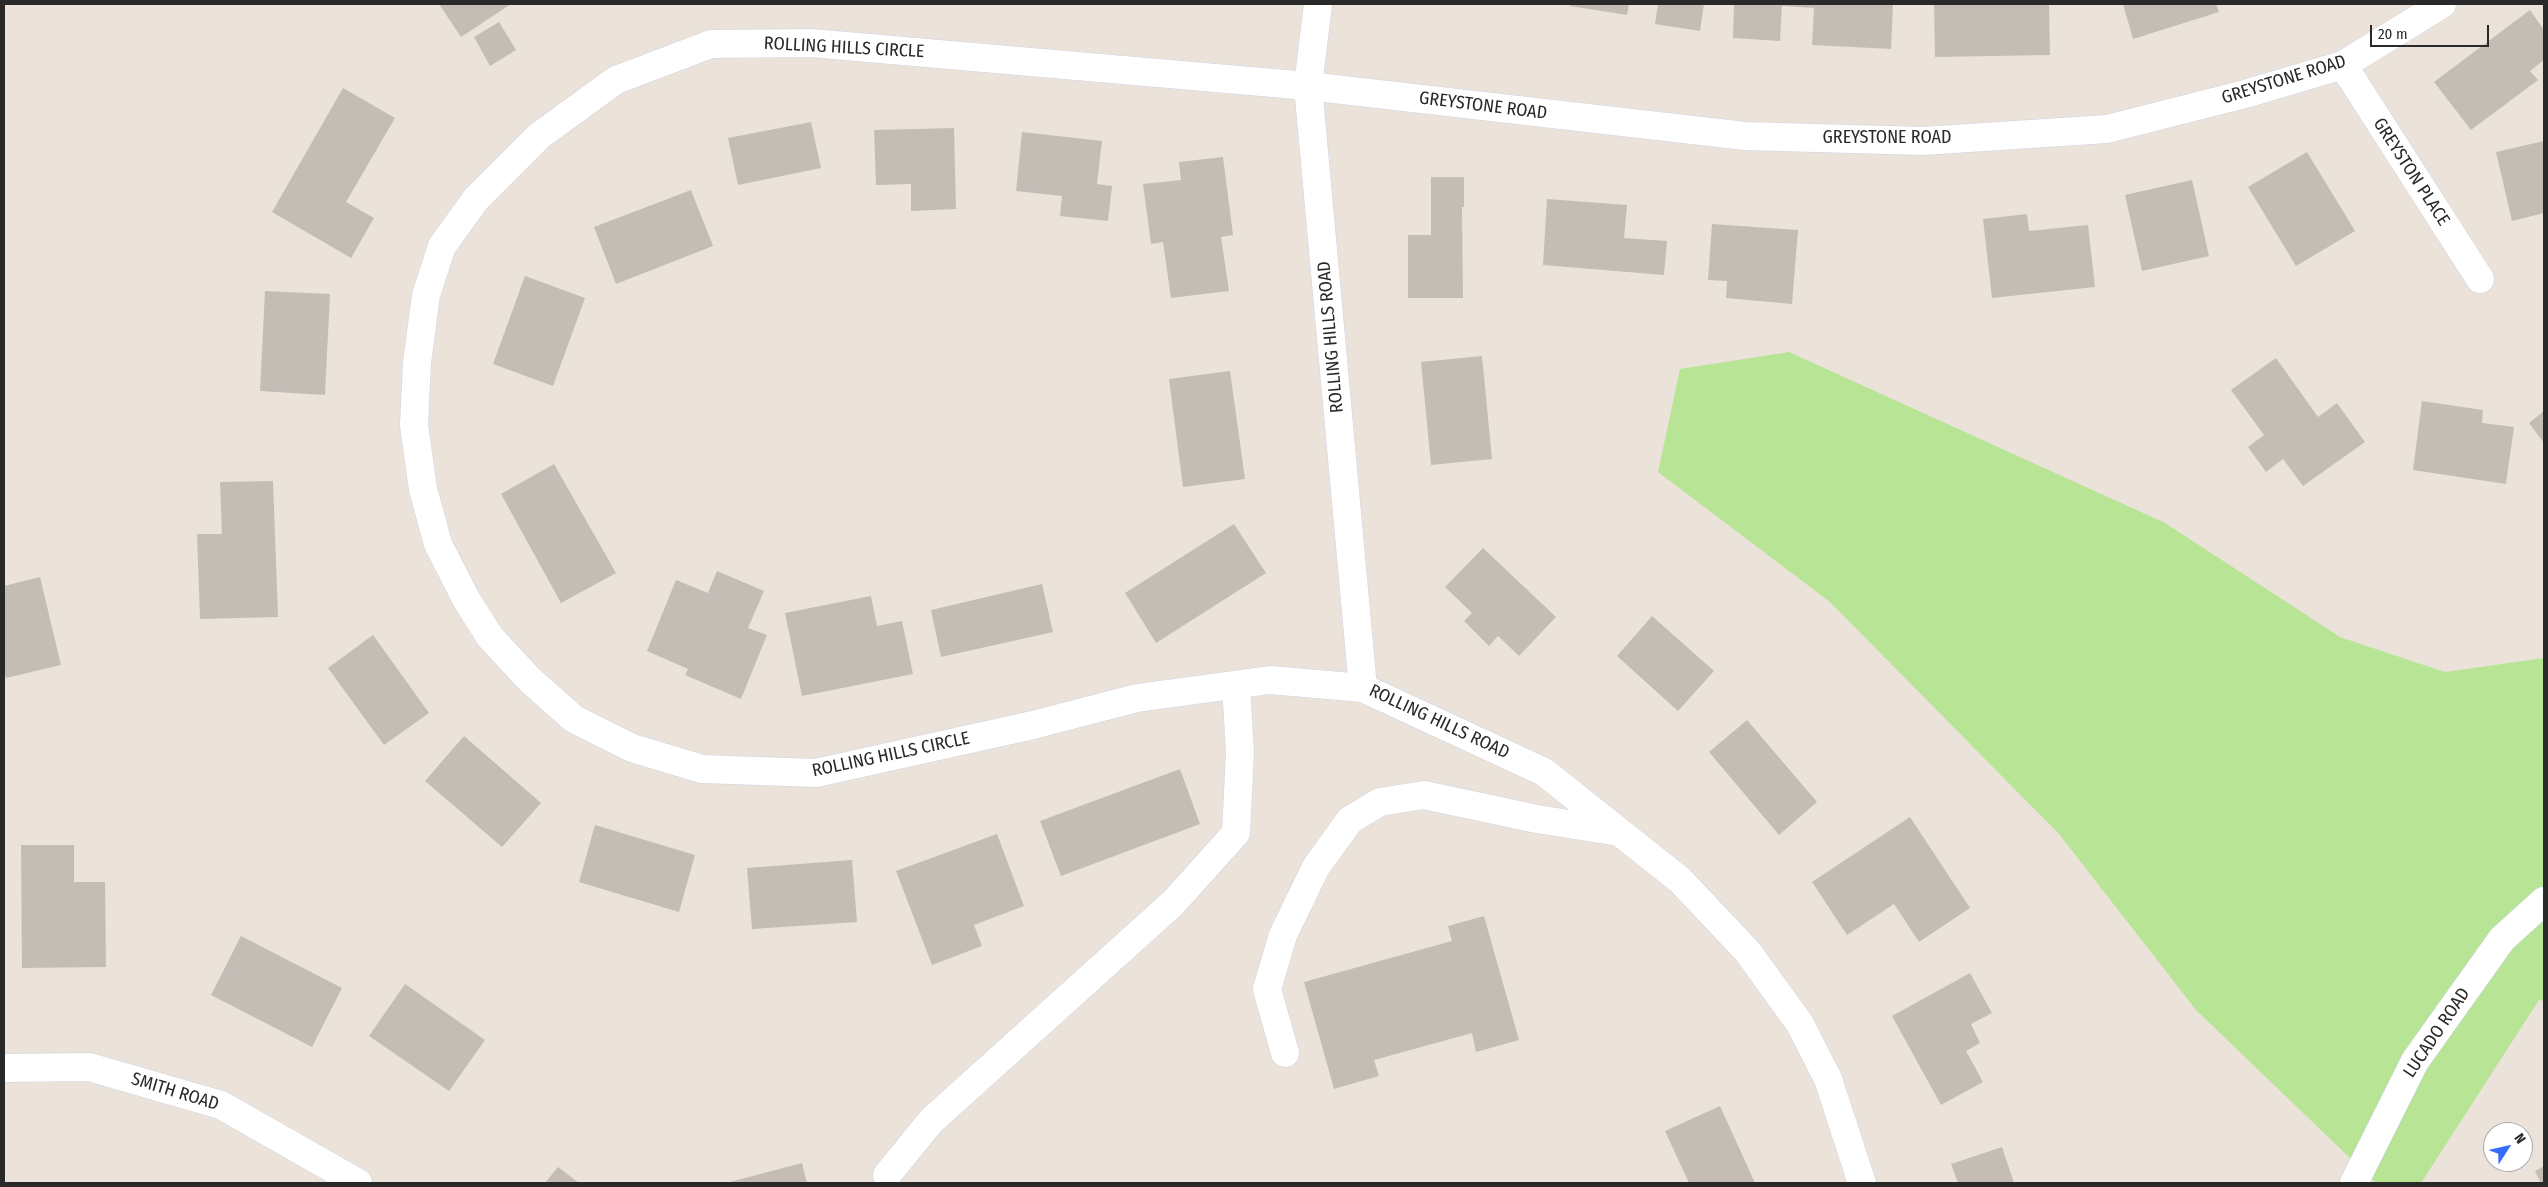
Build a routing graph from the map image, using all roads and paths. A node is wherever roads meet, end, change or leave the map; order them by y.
1 (1318, 4) edge
2 (2442, 4) edge
3 (2342, 65) junction
4 (1308, 86) junction
5 (2480, 279) dead end
6 (1236, 685) junction
7 (1363, 688) junction
8 (1621, 833) junction
9 (2544, 901) edge
10 (1284, 1053) dead end
11 (4, 1068) edge
12 (887, 1176) dead end
13 (358, 1183) edge
14 (1862, 1183) edge
15 (2354, 1183) edge

1 - 4 street, ROLLING HILLS ROAD
2 - 3 street, GREYSTONE ROAD
3 - 4 street, GREYSTONE ROAD
3 - 5 street, GREYSTON PLACE
4 - 6 street, ROLLING HILLS CIRCLE
4 - 7 street, ROLLING HILLS ROAD
6 - 7 street, ROLLING HILLS CIRCLE
6 - 12 street
7 - 8 street, ROLLING HILLS ROAD
8 - 10 street
8 - 14 street, ROLLING HILLS ROAD
9 - 15 street, LUCADO ROAD
11 - 13 street, SMITH ROAD

